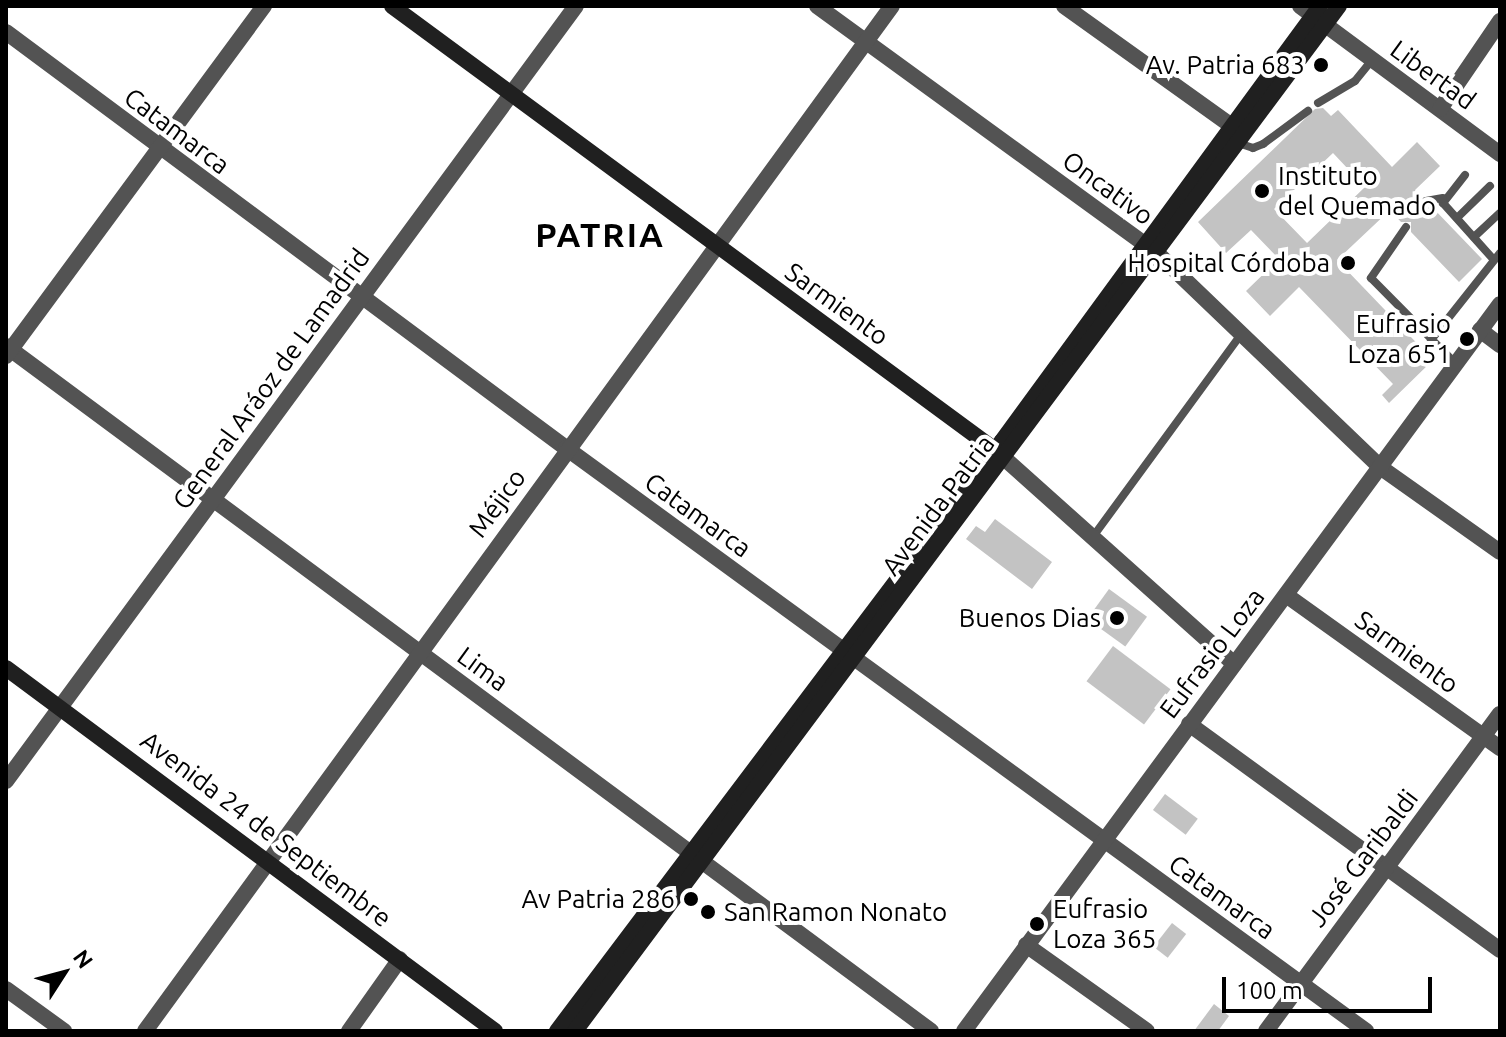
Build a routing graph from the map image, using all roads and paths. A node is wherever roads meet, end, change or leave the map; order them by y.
1 (264, 6) edge
2 (392, 6) edge
3 (576, 6) edge
4 (817, 6) edge
5 (892, 6) edge
6 (1064, 6) edge
7 (1339, 6) edge
8 (1314, 13) edge
9 (1500, 21) edge
10 (6, 32) edge
11 (865, 42) junction
12 (1372, 60) junction
13 (511, 94) junction
14 (1318, 103) dead end
15 (1440, 109) junction
16 (1308, 111) dead end
17 (1235, 135) junction
18 (159, 148) junction
19 (1500, 154) edge
20 (1465, 175) dead end
21 (1490, 186) dead end
22 (1443, 198) junction
23 (1426, 201) dead end
24 (1500, 213) edge
25 (1457, 218) junction
26 (1406, 227) dead end
27 (1474, 237) junction
28 (716, 245) junction
29 (1151, 249) junction
30 (1497, 256) edge
31 (362, 296) junction
32 (1500, 304) edge
33 (1480, 330) junction
34 (1240, 336) junction
35 (1431, 340) junction
36 (1500, 345) edge
37 (8, 351) edge
38 (1455, 363) junction
39 (566, 448) junction
40 (999, 454) junction
41 (1380, 467) junction
42 (213, 499) junction
43 (1092, 538) junction
44 (1500, 552) edge
45 (1286, 595) junction
46 (419, 651) junction
47 (848, 653) junction
48 (1234, 664) junction
49 (6, 668) edge
50 (61, 706) junction
51 (1500, 714) edge
52 (1189, 724) junction
53 (1484, 737) junction
54 (1500, 748) edge
55 (6, 781) edge
56 (1103, 841) junction
57 (695, 854) junction
58 (269, 859) junction
59 (1388, 867) junction
60 (1026, 945) junction
61 (1500, 950) edge
62 (400, 959) junction
63 (1300, 983) junction
64 (6, 989) edge
65 (64, 1031) edge
66 (145, 1031) edge
67 (349, 1031) edge
68 (495, 1031) edge
69 (557, 1031) edge
70 (575, 1031) edge
71 (931, 1031) edge
72 (964, 1031) edge
73 (1147, 1031) edge
74 (1266, 1031) edge
75 (1366, 1031) edge

1 - 18 street
2 - 13 main road, Sarmiento
3 - 13 street, General Aráoz de Lamadrid
4 - 11 street, Oncativo
5 - 11 street, Méjico
6 - 17 street
7 - 8 main road, Avenida Patria
8 - 12 street, Libertad
8 - 17 main road, Avenida Patria
9 - 15 street
10 - 18 street, Catamarca
11 - 28 street, Méjico
11 - 29 street, Oncativo
12 - 14 lane
12 - 15 street, Libertad
13 - 28 main road, Sarmiento
13 - 31 street, General Aráoz de Lamadrid
15 - 19 street, Libertad
16 - 17 lane
17 - 29 main road, Avenida Patria
18 - 31 street, Catamarca
18 - 37 street
20 - 22 lane
21 - 25 lane
22 - 23 lane
22 - 25 lane
24 - 27 lane
25 - 27 lane
26 - 35 lane
27 - 30 lane
28 - 39 street, Méjico
28 - 40 main road, Sarmiento
29 - 34 street, Oncativo
29 - 40 main road, Avenida Patria
30 - 35 lane
31 - 39 street, Catamarca
31 - 42 street, General Aráoz de Lamadrid
32 - 33 street, Eufrasio Loza
33 - 36 street
33 - 38 street, Eufrasio Loza
34 - 41 street, Oncativo
34 - 43 lane
35 - 38 lane
37 - 42 street, Lima
38 - 41 street, Eufrasio Loza
39 - 46 street, Méjico
39 - 47 street, Catamarca
40 - 43 street, Sarmiento
40 - 47 main road, Avenida Patria
41 - 44 street, Oncativo
41 - 45 street, Eufrasio Loza
42 - 46 street, Lima
42 - 50 street, General Aráoz de Lamadrid
43 - 48 street, Sarmiento
45 - 48 street, Eufrasio Loza
45 - 53 street, Sarmiento
46 - 57 street, Lima
46 - 58 street, Méjico
47 - 56 street, Catamarca
47 - 57 main road, Avenida Patria
48 - 52 street, Eufrasio Loza
49 - 50 main road, Avenida 24 de Septiembre
50 - 55 street, General Aráoz de Lamadrid
50 - 58 main road, Avenida 24 de Septiembre
51 - 53 street, José Garibaldi
52 - 56 street, Eufrasio Loza
52 - 59 street
53 - 54 street, Sarmiento
53 - 59 street, José Garibaldi
56 - 60 street, Eufrasio Loza
56 - 63 street, Catamarca
57 - 69 main road, Avenida Patria
57 - 70 main road, Avenida Patria
57 - 71 street, Lima
58 - 62 main road, Avenida 24 de Septiembre
58 - 66 street, Méjico
59 - 61 street
59 - 63 street, José Garibaldi
60 - 72 street, Eufrasio Loza
60 - 73 street
62 - 67 street
62 - 68 main road, Avenida 24 de Septiembre
63 - 74 street, José Garibaldi
63 - 75 street, Catamarca
64 - 65 street

